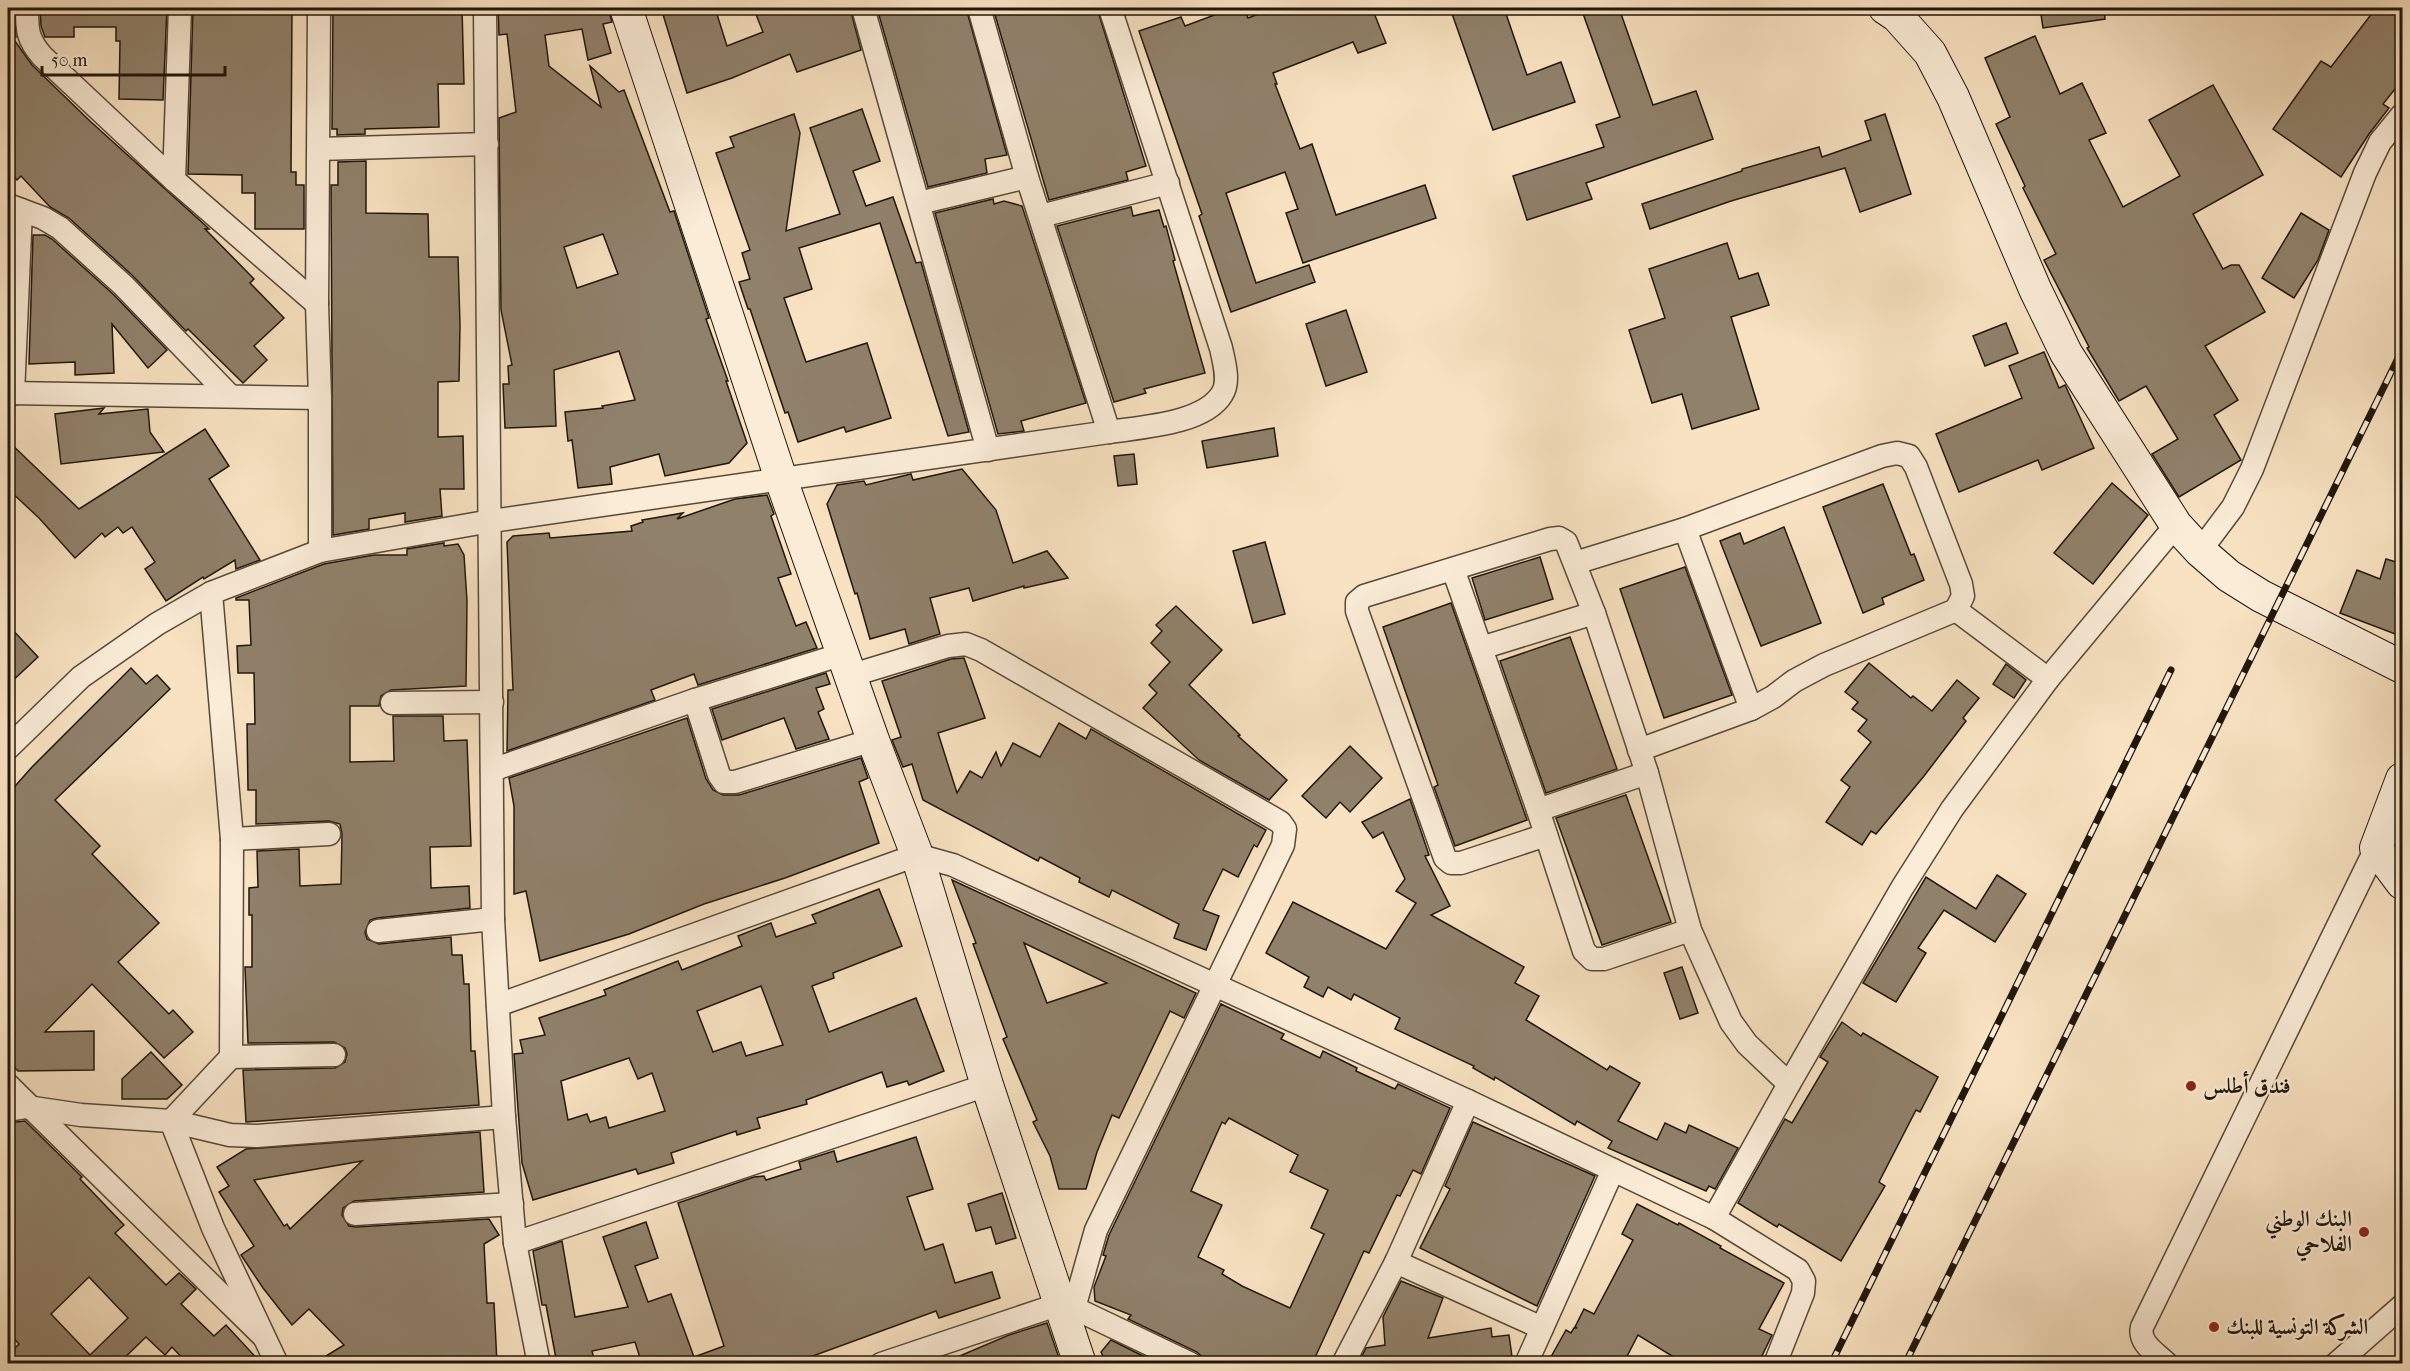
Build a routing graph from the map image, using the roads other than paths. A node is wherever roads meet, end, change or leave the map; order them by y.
1 (27, 8) edge
2 (180, 8) edge
3 (319, 8) edge
4 (485, 8) edge
5 (626, 8) edge
6 (863, 8) edge
7 (980, 8) edge
8 (1110, 8) edge
9 (1885, 8) edge
10 (2403, 115) edge
11 (487, 144) junction
12 (319, 149) junction
13 (1027, 177) junction
14 (174, 180) junction
15 (1168, 183) junction
16 (919, 203) junction
17 (14, 207) edge
18 (1041, 216) junction
19 (317, 304) junction
20 (10, 394) edge
21 (230, 396) junction
22 (320, 398) junction
23 (1109, 432) junction
24 (988, 450) junction
25 (781, 479) junction
26 (491, 521) junction
27 (2176, 525) junction
28 (1685, 529) junction
29 (320, 551) junction
30 (2200, 551) junction
31 (1575, 563) junction
32 (1453, 569) junction
33 (211, 593) junction
34 (1956, 610) junction
35 (1594, 612) junction
36 (1481, 648) junction
37 (846, 665) junction
38 (2403, 667) edge
39 (2048, 679) junction
40 (695, 700) junction
41 (492, 702) junction
42 (392, 703) dead end
43 (1751, 710) junction
44 (873, 740) junction
45 (8, 748) edge
46 (1639, 750) junction
47 (492, 770) junction
48 (1647, 773) junction
49 (2403, 779) edge
50 (1538, 810) junction
51 (329, 834) dead end
52 (1546, 835) junction
53 (232, 839) junction
54 (2376, 848) junction
55 (917, 855) junction
56 (2403, 883) edge
57 (493, 919) junction
58 (1690, 930) junction
59 (378, 931) dead end
60 (1213, 984) junction
61 (498, 1005) junction
62 (334, 1055) dead end
63 (231, 1057) junction
64 (1789, 1084) junction
65 (8, 1085) edge
66 (987, 1085) junction
67 (1468, 1101) junction
68 (17, 1109) edge
69 (504, 1117) junction
70 (171, 1121) junction
71 (1613, 1170) junction
72 (512, 1204) junction
73 (355, 1214) dead end
74 (1714, 1218) junction
75 (515, 1243) junction
76 (1396, 1262) junction
77 (1067, 1306) junction
78 (2403, 1306) edge
79 (1542, 1328) junction
80 (263, 1336) junction
81 (277, 1364) edge
82 (539, 1364) edge
83 (880, 1364) edge
84 (1080, 1364) edge
85 (1191, 1364) edge
86 (1343, 1364) edge
87 (1526, 1364) edge
88 (1775, 1364) edge
89 (2167, 1364) edge
90 (2336, 1364) edge

1 - 14 street
2 - 14 street
3 - 12 street
4 - 11 street
5 - 25 street
6 - 16 street
7 - 13 street
8 - 15 street
9 - 27 street
10 - 30 street
11 - 12 street
11 - 26 street
12 - 19 street
13 - 16 street
13 - 18 street
14 - 19 street
15 - 18 street
15 - 23 street
16 - 24 street
17 - 20 street
17 - 21 street
18 - 23 street
19 - 22 street
20 - 21 street
21 - 22 street
22 - 29 street
23 - 24 street
24 - 25 street
25 - 26 street
25 - 37 street
26 - 29 street
26 - 41 street
27 - 30 street
27 - 39 street
28 - 31 street
28 - 34 street
28 - 43 street
29 - 33 street
30 - 38 street
31 - 32 street
31 - 35 street
32 - 36 street
32 - 52 street
33 - 45 street
33 - 53 street
34 - 39 street
34 - 43 street
35 - 36 street
35 - 46 street
36 - 50 street
37 - 40 street
37 - 44 street
37 - 60 street
39 - 64 street
40 - 44 street
40 - 47 street
41 - 42 street
41 - 47 street
43 - 46 street
44 - 55 street
46 - 48 street
47 - 57 street
48 - 50 street
48 - 58 street
49 - 54 street
50 - 52 street
51 - 53 street
52 - 58 street
53 - 63 street
54 - 56 street
54 - 89 street
55 - 60 street
55 - 61 street
55 - 66 street
57 - 59 street
57 - 61 street
58 - 64 street
60 - 67 street
60 - 77 street
61 - 69 street
62 - 63 street
63 - 70 street
64 - 74 street
65 - 68 street
66 - 75 street
66 - 77 street
67 - 71 street
67 - 76 street
68 - 70 street
68 - 80 street
69 - 70 street
69 - 72 street
70 - 80 street
71 - 74 street
71 - 79 street
72 - 73 street
72 - 75 street
74 - 88 street
75 - 82 street
76 - 79 street
76 - 86 street
77 - 83 street
77 - 84 street
77 - 85 street
78 - 90 street
79 - 87 street
80 - 81 street

